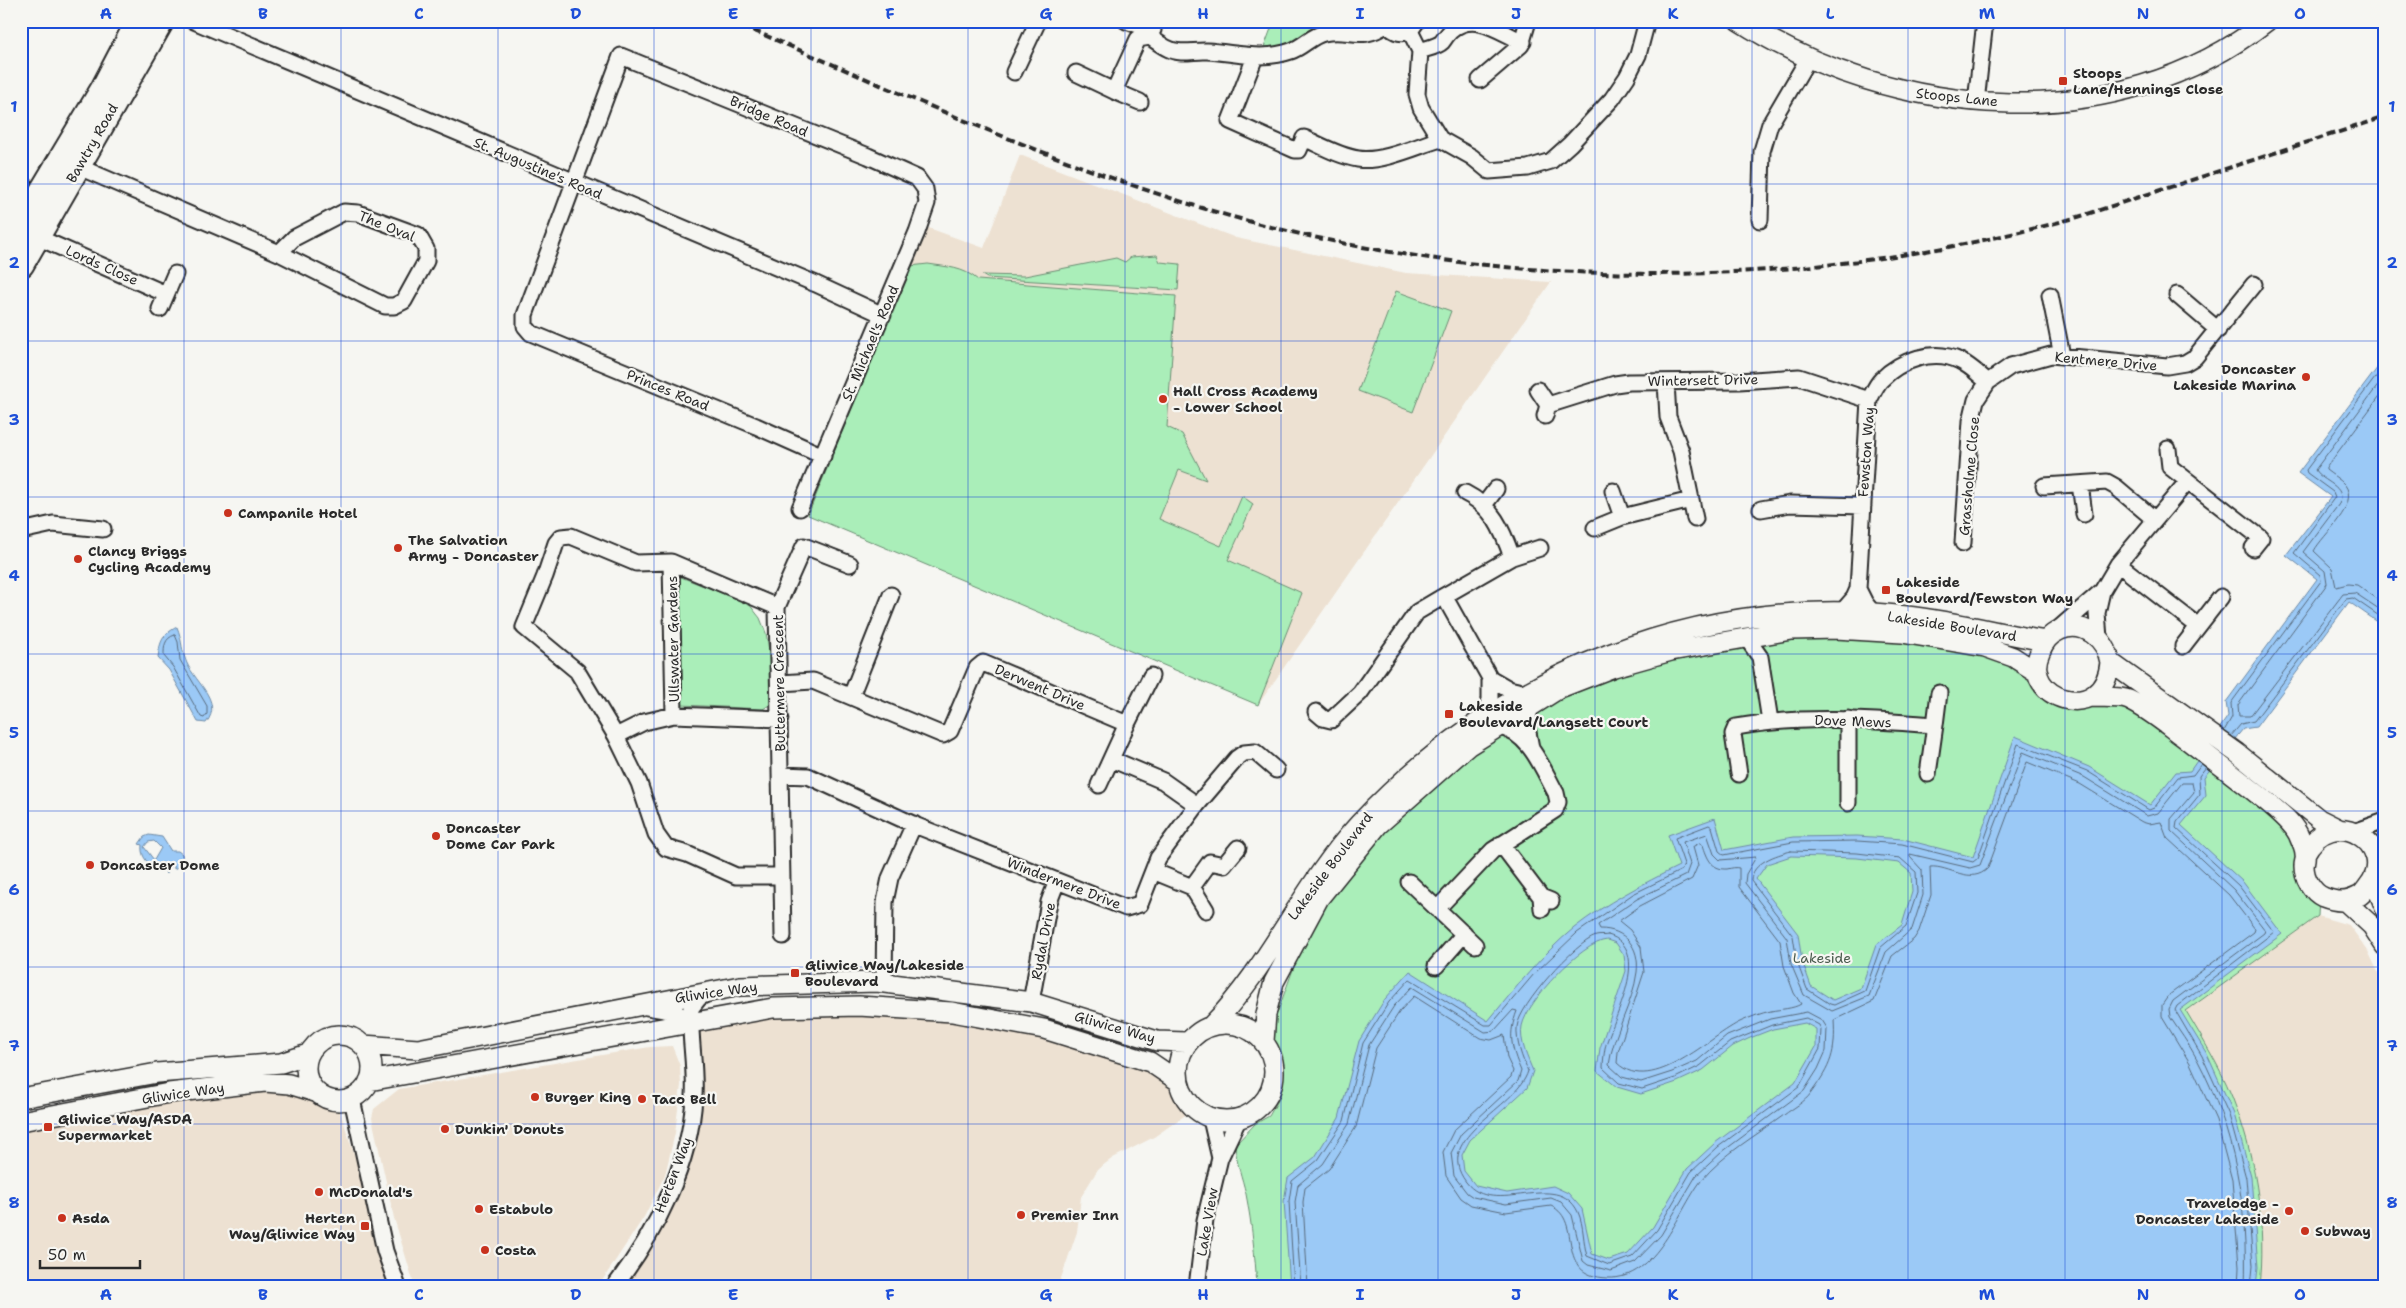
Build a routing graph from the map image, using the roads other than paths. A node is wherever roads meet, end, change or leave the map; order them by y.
1 (139, 21) edge
2 (161, 21) edge
3 (194, 21) edge
4 (1038, 21) edge
5 (1126, 21) edge
6 (1528, 21) edge
7 (1647, 21) edge
8 (1739, 21) edge
9 (1985, 21) edge
10 (2267, 21) edge
11 (1386, 23) edge
12 (1414, 26) edge
13 (1153, 29) edge
14 (1522, 42) junction
15 (1420, 51) junction
16 (1255, 57) junction
17 (1808, 59) junction
18 (1014, 72) dead end
19 (1076, 73) dead end
20 (1480, 80) dead end
21 (1114, 91) junction
22 (1140, 102) dead end
23 (1976, 102) junction
24 (1440, 139) junction
25 (79, 166) junction
26 (916, 178) joint
27 (572, 183) junction
28 (1760, 220) dead end
29 (29, 232) edge
30 (279, 253) junction
31 (21, 264) edge
32 (175, 274) dead end
33 (2254, 284) dead end
34 (166, 294) junction
35 (2050, 295) dead end
36 (2177, 295) dead end
37 (160, 309) dead end
38 (882, 315) junction
39 (2218, 330) junction
40 (2062, 356) junction
41 (1666, 382) junction
42 (1988, 382) junction
43 (1538, 390) dead end
44 (1869, 400) junction
45 (2168, 449) dead end
46 (823, 456) junction
47 (2187, 482) junction
48 (2080, 484) junction
49 (2044, 486) dead end
50 (1496, 489) dead end
51 (1613, 491) dead end
52 (1465, 493) dead end
53 (1692, 500) junction
54 (1484, 505) junction
55 (1863, 506) junction
56 (800, 508) dead end
57 (1761, 509) dead end
58 (2084, 514) dead end
59 (1622, 517) junction
60 (2154, 518) junction
61 (1695, 519) dead end
62 (1595, 528) dead end
63 (103, 529) dead end
64 (22, 531) edge
65 (1963, 543) dead end
66 (1540, 548) dead end
67 (2253, 548) dead end
68 (1512, 557) junction
69 (671, 562) junction
70 (850, 564) dead end
71 (2118, 564) junction
72 (1858, 589) junction
73 (2102, 591) junction
74 (892, 595) dead end
75 (1444, 596) junction
76 (2221, 597) dead end
77 (777, 607) junction
78 (1841, 613) junction
79 (1874, 614) junction
80 (2198, 626) junction
81 (1774, 633) junction
82 (1746, 637) junction
83 (2050, 637) junction
84 (2099, 638) junction
85 (2183, 646) dead end
86 (1760, 657) junction
87 (2110, 662) junction
88 (2038, 673) junction
89 (1151, 676) dead end
90 (1490, 678) junction
91 (780, 683) junction
92 (1939, 693) dead end
93 (851, 696) junction
94 (2092, 697) junction
95 (1528, 700) junction
96 (1316, 712) dead end
97 (674, 715) junction
98 (780, 719) junction
99 (1848, 719) junction
100 (1770, 721) junction
101 (1491, 723) junction
102 (1128, 724) junction
103 (1935, 725) junction
104 (616, 736) junction
105 (1531, 750) junction
106 (1111, 759) junction
107 (1276, 770) dead end
108 (1739, 774) dead end
109 (1928, 774) dead end
110 (780, 775) junction
111 (1099, 785) dead end
112 (1848, 803) dead end
113 (1197, 805) junction
114 (2385, 821) edge
115 (914, 824) junction
116 (2347, 830) junction
117 (1501, 844) junction
118 (1238, 848) dead end
119 (2380, 848) edge
120 (2305, 854) junction
121 (1153, 872) junction
122 (781, 876) junction
123 (2374, 880) junction
124 (1057, 881) junction
125 (1409, 882) dead end
126 (1192, 887) junction
127 (1545, 902) dead end
128 (2344, 902) junction
129 (2385, 908) edge
130 (1437, 909) junction
131 (1206, 910) dead end
132 (1464, 934) junction
133 (783, 936) dead end
134 (1475, 945) dead end
135 (2385, 946) edge
136 (1436, 966) dead end
137 (884, 983) junction
138 (711, 991) junction
139 (1031, 1002) junction
140 (636, 1004) junction
141 (690, 1022) junction
142 (1211, 1026) junction
143 (1264, 1041) junction
144 (1186, 1042) junction
145 (363, 1045) junction
146 (308, 1054) junction
147 (1178, 1081) junction
148 (369, 1082) junction
149 (315, 1092) junction
150 (21, 1098) edge
151 (352, 1099) junction
152 (1239, 1118) junction
153 (1211, 1119) junction
154 (21, 1121) edge
155 (1220, 1158) junction
156 (398, 1287) edge
157 (614, 1287) edge
158 (1197, 1287) edge

1 - 29 highway, Bawtry Road
2 - 25 highway, Bawtry Road
3 - 27 street, St. Augustine's Road
4 - 18 street
5 - 13 street
6 - 14 street
7 - 24 street
8 - 17 street, Stoops Lane
9 - 23 street
10 - 23 street, Stoops Lane
11 - 12 street
11 - 16 street
12 - 15 street
13 - 16 street
13 - 21 street
14 - 15 street
14 - 20 street
15 - 24 street
16 - 24 street
17 - 23 street, Stoops Lane
17 - 28 street
19 - 21 street
21 - 22 street
25 - 29 highway, Bawtry Road
25 - 30 street, The Oval
26 - 27 street, Bridge Road
26 - 38 street, St. Michael's Road
27 - 38 street, St. Augustine's Road
27 - 46 street, Princes Road
29 - 31 highway, Bawtry Road
29 - 34 street, Lords Close
30 - 30 street, The Oval
32 - 34 street
33 - 39 street, Kentmere Drive
34 - 37 street
35 - 40 street
36 - 39 street
38 - 46 street, St. Michael's Road
39 - 40 street, Kentmere Drive
40 - 42 street, Kentmere Drive
41 - 43 street, Wintersett Drive
41 - 44 street, Wintersett Drive
41 - 53 street
42 - 44 street, Fewston Way
42 - 65 street, Grassholme Close
44 - 55 street, Fewston Way
45 - 47 street
46 - 56 street, St. Michael's Road
47 - 60 street
47 - 67 street
48 - 49 street
48 - 58 street
48 - 60 street
50 - 54 street
51 - 59 street
52 - 54 street
53 - 59 street
53 - 61 street
54 - 68 street
55 - 57 street
55 - 72 street, Fewston Way
59 - 62 street
60 - 71 street
63 - 64 street
66 - 68 street
68 - 75 street
69 - 77 street, Buttermere Crescent
69 - 97 street, Ullswater Gardens
69 - 104 street, Buttermere Crescent
70 - 77 street
71 - 73 street
71 - 80 street
72 - 78 street
72 - 79 street
73 - 83 street
73 - 84 street
74 - 93 street
75 - 90 street
75 - 96 street
76 - 80 street
77 - 91 street, Buttermere Crescent
78 - 79 street, Lakeside Boulevard
78 - 95 street, Lakeside Boulevard
79 - 83 street, Lakeside Boulevard
80 - 85 street
81 - 82 street, Lakeside Boulevard
81 - 86 street
81 - 88 street, Lakeside Boulevard
82 - 86 street
82 - 95 street, Lakeside Boulevard
83 - 84 street
83 - 88 street
84 - 87 street
86 - 100 street
87 - 94 street
87 - 116 street
88 - 94 street
89 - 102 street
90 - 95 street
90 - 101 street
91 - 93 street, Derwent Drive
91 - 98 street, Buttermere Crescent
92 - 103 street
93 - 102 street, Derwent Drive
94 - 120 street
95 - 101 street, Lakeside Boulevard
95 - 105 street
97 - 98 street, Ullswater Gardens
97 - 104 street, Ullswater Gardens
98 - 110 street, Buttermere Crescent
99 - 100 street, Dove Mews
99 - 103 street, Dove Mews
99 - 112 street
100 - 108 street, Dove Mews
101 - 105 street
101 - 142 street, Lakeside Boulevard
101 - 143 street, Lakeside Boulevard
102 - 106 street
103 - 109 street
104 - 122 street, Buttermere Crescent
105 - 117 street
106 - 111 street
106 - 113 street
107 - 113 street, Windermere Drive
110 - 115 street, Windermere Drive
110 - 122 street, Buttermere Crescent
113 - 121 street, Windermere Drive
114 - 116 street
115 - 124 street, Windermere Drive
115 - 137 street
116 - 119 street
116 - 120 street
117 - 127 street
117 - 130 street
118 - 126 street
119 - 123 street
120 - 128 street
121 - 124 street, Windermere Drive
121 - 126 street
122 - 133 street, Buttermere Crescent
123 - 128 street
123 - 129 street
124 - 139 street, Rydal Drive
125 - 130 street
126 - 131 street
128 - 135 street
130 - 132 street
132 - 134 street
132 - 136 street
137 - 138 street, Gliwice Way
137 - 139 street, Gliwice Way
138 - 140 street, Gliwice Way
138 - 141 street, Herten Way
139 - 144 street, Gliwice Way
140 - 141 street
140 - 145 street, Gliwice Way
141 - 147 street, Gliwice Way
141 - 148 street, Gliwice Way
141 - 157 street, Herten Way
142 - 143 street
142 - 144 street
143 - 152 street
144 - 147 street
145 - 146 street
145 - 148 street
146 - 149 street
146 - 150 street, Gliwice Way
147 - 153 street
148 - 151 street
149 - 151 street
149 - 154 street, Gliwice Way
151 - 156 street
152 - 153 street
152 - 155 street, Lake View
153 - 155 street, Lake View
155 - 158 street, Lake View

